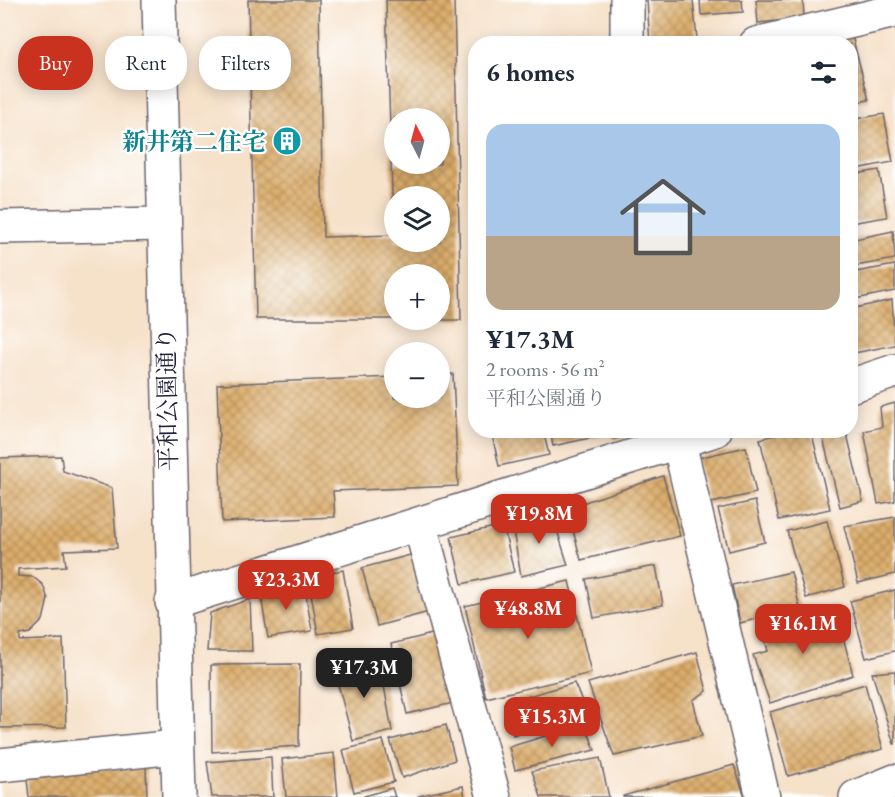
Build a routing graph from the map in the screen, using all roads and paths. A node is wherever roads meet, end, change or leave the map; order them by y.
1 (159, 0) edge
2 (627, 0) edge
3 (895, 11) edge
4 (627, 36) edge
5 (790, 36) edge
6 (163, 224) junction
7 (0, 227) edge
8 (895, 371) edge
9 (858, 383) edge
10 (674, 438) edge
11 (677, 438) edge
12 (420, 525) junction
13 (172, 602) junction
14 (176, 747) junction
15 (0, 765) edge
16 (895, 781) edge
17 (179, 797) edge
18 (494, 797) edge
19 (763, 797) edge
20 (856, 797) edge

1 - 6 street, 平和公園通り
2 - 4 street
3 - 5 street
6 - 7 street
6 - 13 street, 平和公園通り
8 - 9 street
10 - 12 street
11 - 19 street
12 - 13 street
12 - 18 street
13 - 14 street, 平和公園通り
14 - 15 street
14 - 17 street, 平和公園通り
16 - 20 street

